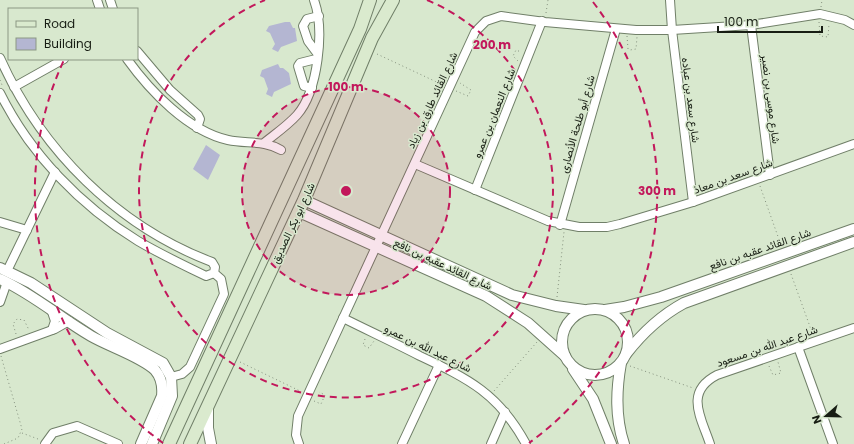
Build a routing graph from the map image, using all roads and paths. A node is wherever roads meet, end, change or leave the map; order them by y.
1 (314, 0) edge
2 (370, 0) edge
3 (393, 0) edge
4 (548, 0) edge
5 (670, 0) edge
6 (319, 16) junction
7 (544, 22) junction
8 (751, 25) junction
9 (854, 25) edge
10 (616, 29) junction
11 (627, 30) junction
12 (636, 30) junction
13 (672, 30) junction
14 (368, 50) junction
15 (138, 52) edge
16 (529, 55) junction
17 (317, 56) junction
18 (0, 58) edge
19 (62, 60) edge
20 (128, 60) edge
21 (526, 64) junction
22 (452, 85) junction
23 (14, 87) junction
24 (312, 88) junction
25 (0, 93) edge
26 (197, 128) junction
27 (264, 143) junction
28 (854, 144) edge
29 (281, 150) dead end
30 (415, 164) junction
31 (55, 172) junction
32 (770, 175) junction
33 (757, 179) junction
34 (475, 190) junction
35 (304, 200) junction
36 (693, 202) junction
37 (299, 212) junction
38 (0, 222) edge
39 (562, 225) junction
40 (854, 229) edge
41 (27, 230) junction
42 (381, 235) junction
43 (854, 242) edge
44 (376, 247) junction
45 (784, 253) junction
46 (209, 261) junction
47 (788, 266) junction
48 (4, 270) edge
49 (214, 273) junction
50 (203, 274) junction
51 (4, 281) edge
52 (0, 302) edge
53 (54, 305) junction
54 (556, 306) junction
55 (584, 310) junction
56 (605, 310) junction
57 (343, 318) junction
58 (68, 321) junction
59 (854, 328) edge
60 (52, 330) junction
61 (373, 333) junction
62 (543, 336) junction
63 (32, 338) junction
64 (815, 341) junction
65 (19, 342) junction
66 (215, 345) junction
67 (798, 347) junction
68 (0, 349) edge
69 (0, 353) edge
70 (626, 354) junction
71 (232, 355) junction
72 (776, 355) junction
73 (565, 356) junction
74 (766, 358) junction
75 (621, 363) junction
76 (439, 365) junction
77 (571, 366) junction
78 (171, 376) junction
79 (699, 390) junction
80 (308, 393) junction
81 (490, 396) junction
82 (208, 404) junction
83 (505, 412) junction
84 (22, 433) junction
85 (46, 443) edge
86 (4, 444) edge
87 (118, 444) edge
88 (141, 444) edge
89 (152, 444) edge
90 (169, 444) edge
91 (190, 444) edge
92 (211, 444) edge
93 (299, 444) edge
94 (402, 444) edge
95 (491, 444) edge
96 (526, 444) edge
97 (611, 444) edge
98 (624, 444) edge
99 (710, 444) edge
100 (833, 444) edge

1 - 6 street
2 - 66 main road, شارع ابو بكر الصديق
3 - 14 main road, شارع ابو بكر الصديق
4 - 7 path
5 - 13 street, شارع سعد بن عباده
6 - 17 street
6 - 17 street
7 - 10 street, شارع القائد طارق بن زياد
7 - 16 street, شارع النعمان بن عمرو
7 - 22 street, شارع القائد طارق بن زياد
8 - 9 street, شارع القائد طارق بن زياد
8 - 13 street, شارع القائد طارق بن زياد
8 - 32 street, شارع موسى بن نصير
10 - 11 street, شارع القائد طارق بن زياد
10 - 39 street, شارع أبو طلحة الأنصارى
11 - 12 street, شارع القائد طارق بن زياد
11 - 12 path
12 - 13 street, شارع القائد طارق بن زياد
13 - 36 street, شارع سعد بن عباده
14 - 22 path
14 - 35 main road, شارع ابو بكر الصديق
15 - 26 street
16 - 21 street, شارع النعمان بن عمرو
16 - 21 path
17 - 24 street
17 - 24 street
18 - 23 street
19 - 23 street
20 - 26 street
21 - 34 street, شارع النعمان بن عمرو
22 - 22 path
22 - 30 street, شارع القائد طارق بن زياد
23 - 46 street
24 - 27 street
25 - 31 street
26 - 27 street
27 - 29 street
28 - 32 street, شارع سعد بن معاذ
30 - 34 street, شارع سعد بن معاذ
30 - 42 street, شارع القائد طارق بن زياد
31 - 41 street
31 - 50 street
32 - 33 street, شارع سعد بن معاذ
33 - 36 street, شارع سعد بن معاذ
33 - 45 path
34 - 39 street, شارع سعد بن معاذ
35 - 37 main road, شارع ابو بكر الصديق
35 - 42 street, شارع القائد عقبه بن نافع
36 - 39 street, شارع سعد بن معاذ
37 - 44 street, شارع القائد عقبه بن نافع
37 - 71 main road, شارع ابو بكر الصديق
38 - 41 street
39 - 54 path
40 - 45 street, شارع القائد عقبه بن نافع
41 - 48 street
42 - 44 street, شارع القائد طارق بن زياد
42 - 54 street, شارع القائد عقبه بن نافع
43 - 47 street
44 - 57 street, شارع القائد طارق بن زياد
44 - 62 street, شارع القائد عقبه بن نافع
45 - 56 street, شارع القائد عقبه بن نافع
46 - 49 street
46 - 50 street
47 - 64 path
47 - 70 street
48 - 53 street
49 - 50 street
49 - 78 street
51 - 52 street
51 - 53 street
53 - 58 street
53 - 60 street
53 - 78 street
54 - 55 street, شارع القائد عقبه بن نافع
55 - 56 street
55 - 73 street
56 - 70 street
57 - 61 street, شارع عبد الله بن عمرو
57 - 80 street, شارع القائد طارق بن زياد
58 - 60 street
58 - 88 street
59 - 64 street, شارع عبد الله بن مسعود
60 - 63 street
61 - 61 path
61 - 76 street, شارع عبد الله بن عمرو
62 - 73 street, شارع القائد عقبه بن نافع
62 - 81 path
63 - 65 street
63 - 65 path
64 - 67 street, شارع عبد الله بن مسعود
65 - 68 street
66 - 71 main road
66 - 90 main road, شارع ابو بكر الصديق
67 - 72 street, شارع عبد الله بن مسعود
67 - 100 street
69 - 84 path
70 - 75 street
71 - 80 path
71 - 82 main road, شارع ابو بكر الصديق
72 - 74 street, شارع عبد الله بن مسعود
72 - 74 path
73 - 77 street
74 - 79 street, شارع عبد الله بن مسعود
75 - 77 street
75 - 79 path
75 - 98 street
76 - 81 street, شارع عبد الله بن عمرو
76 - 94 street
77 - 97 street
78 - 89 street
79 - 99 street
80 - 80 path
80 - 93 street, شارع القائد طارق بن زياد
81 - 83 street, شارع عبد الله بن عمرو
82 - 91 main road, شارع ابو بكر الصديق
82 - 92 street
83 - 95 street
83 - 96 street, شارع عبد الله بن عمرو
84 - 85 path
84 - 86 path
85 - 87 street

